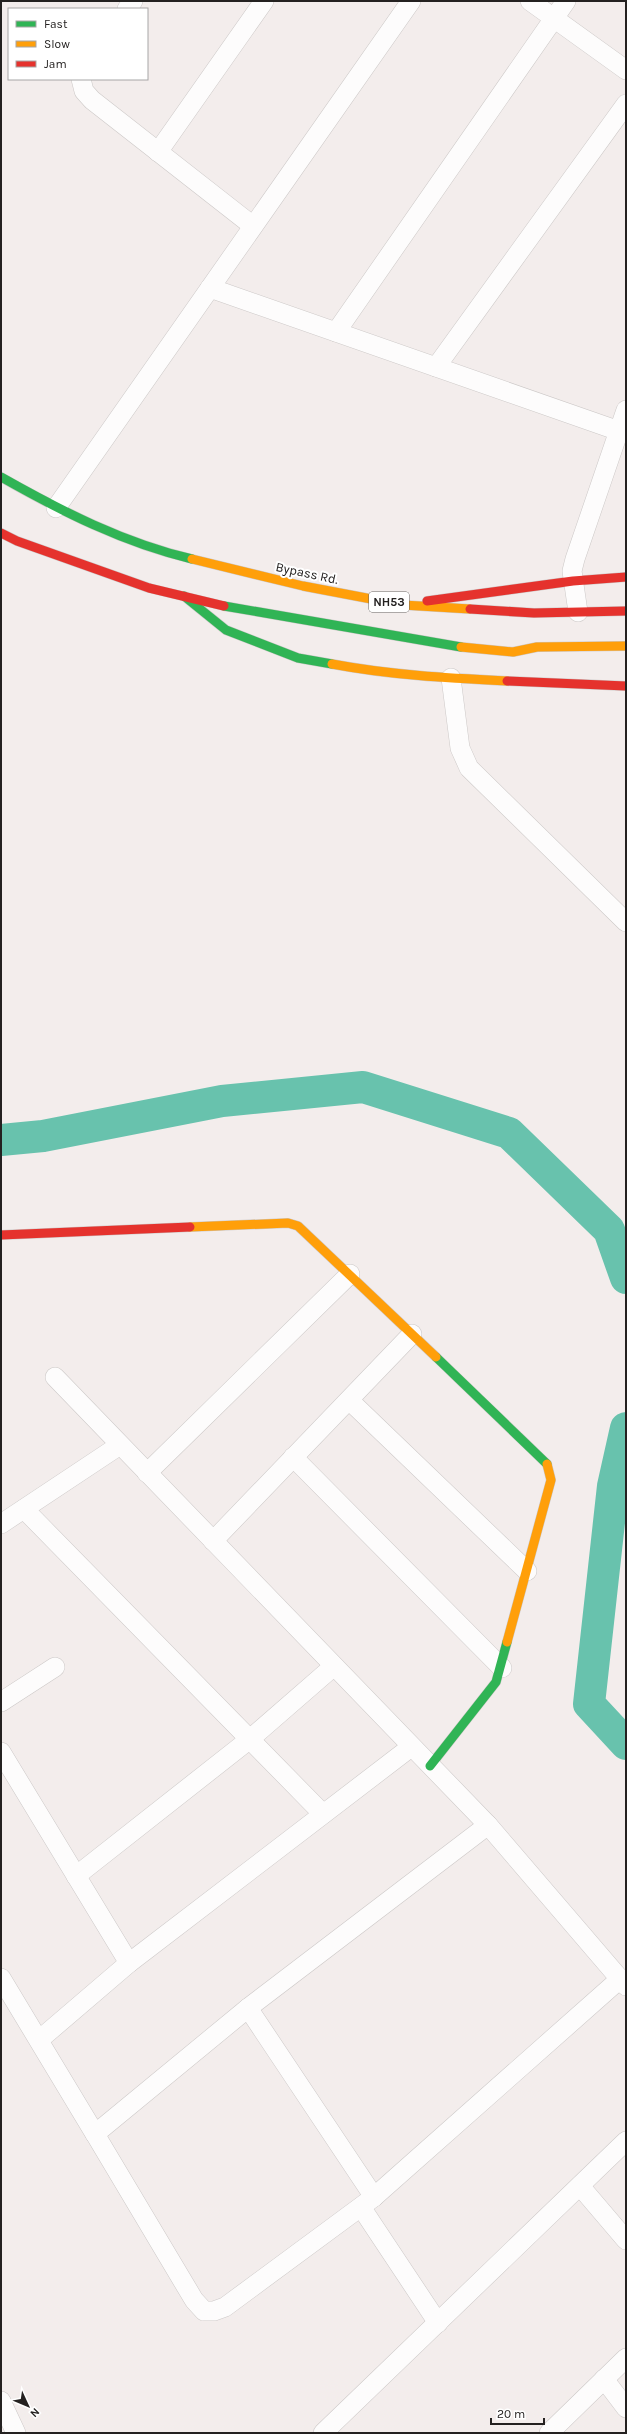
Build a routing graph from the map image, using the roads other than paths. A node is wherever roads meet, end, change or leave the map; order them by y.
1 (264, 1) edge
2 (411, 1) edge
3 (530, 1) edge
4 (566, 1) edge
5 (554, 18) junction
6 (626, 70) edge
7 (81, 80) edge
8 (626, 104) edge
9 (158, 152) junction
10 (254, 226) junction
11 (210, 288) junction
12 (336, 332) junction
13 (436, 367) junction
14 (626, 410) edge
15 (619, 431) junction
16 (1, 477) edge
17 (56, 508) junction
18 (1, 533) edge
19 (626, 577) edge
20 (573, 580) junction
21 (184, 596) junction
22 (403, 605) junction
23 (626, 611) edge
24 (578, 612) junction
25 (626, 646) edge
26 (451, 678) junction
27 (626, 686) edge
28 (626, 922) edge
29 (1, 1235) edge
30 (350, 1274) junction
31 (412, 1334) junction
32 (55, 1377) dead end
33 (348, 1400) junction
34 (120, 1445) junction
35 (293, 1457) junction
36 (147, 1473) junction
37 (24, 1509) junction
38 (1, 1524) edge
39 (213, 1541) junction
40 (527, 1571) junction
41 (334, 1666) junction
42 (55, 1667) dead end
43 (502, 1668) junction
44 (1, 1702) edge
45 (250, 1739) junction
46 (411, 1747) junction
47 (1, 1752) edge
48 (430, 1766) junction
49 (323, 1814) junction
50 (488, 1825) junction
51 (76, 1876) junction
52 (129, 1963) junction
53 (1, 1978) edge
54 (623, 1982) edge
55 (248, 2008) junction
56 (39, 2040) junction
57 (95, 2134) junction
58 (626, 2141) edge
59 (580, 2186) junction
60 (367, 2202) junction
61 (626, 2240) edge
62 (438, 2322) junction
63 (626, 2358) edge
64 (604, 2379) junction
65 (1, 2401) edge
66 (626, 2408) edge
67 (333, 2429) edge
68 (16, 2433) edge
69 (549, 2433) edge

1 - 9 street
2 - 10 street
3 - 5 street
4 - 5 street
5 - 6 street
5 - 12 street
7 - 9 street
8 - 13 street
9 - 10 street
10 - 11 street
11 - 12 street
11 - 17 street
12 - 13 street
13 - 15 street
14 - 15 street
15 - 20 street
16 - 17 main road, Bypass Rd.
17 - 22 main road, Bypass Rd. / NH53
18 - 21 main road
19 - 20 main road
20 - 22 main road
20 - 24 street
21 - 25 main road
21 - 26 main road
22 - 24 main road, Bypass Rd. / NH53
23 - 24 main road, Bypass Rd. / NH53
26 - 27 main road
26 - 28 street
29 - 30 main road
30 - 31 main road
30 - 36 street
31 - 33 street
31 - 40 main road
32 - 34 street
33 - 35 street
33 - 40 street
34 - 36 street
34 - 37 street
35 - 39 street
35 - 43 street
36 - 39 street
37 - 38 street
37 - 45 street
39 - 41 street
40 - 43 main road
41 - 45 street
41 - 46 street
42 - 44 street
43 - 48 main road
45 - 49 street
45 - 51 street
46 - 48 street
46 - 49 street
47 - 51 street
48 - 50 street
49 - 52 street
50 - 54 street
50 - 55 street
51 - 52 street
52 - 56 street
53 - 56 street
54 - 60 street
55 - 57 street
55 - 60 street
56 - 57 street
57 - 60 street
58 - 59 street
59 - 61 street
59 - 62 street
60 - 62 street
62 - 67 street
63 - 64 street
64 - 66 street
64 - 69 street
65 - 68 street

